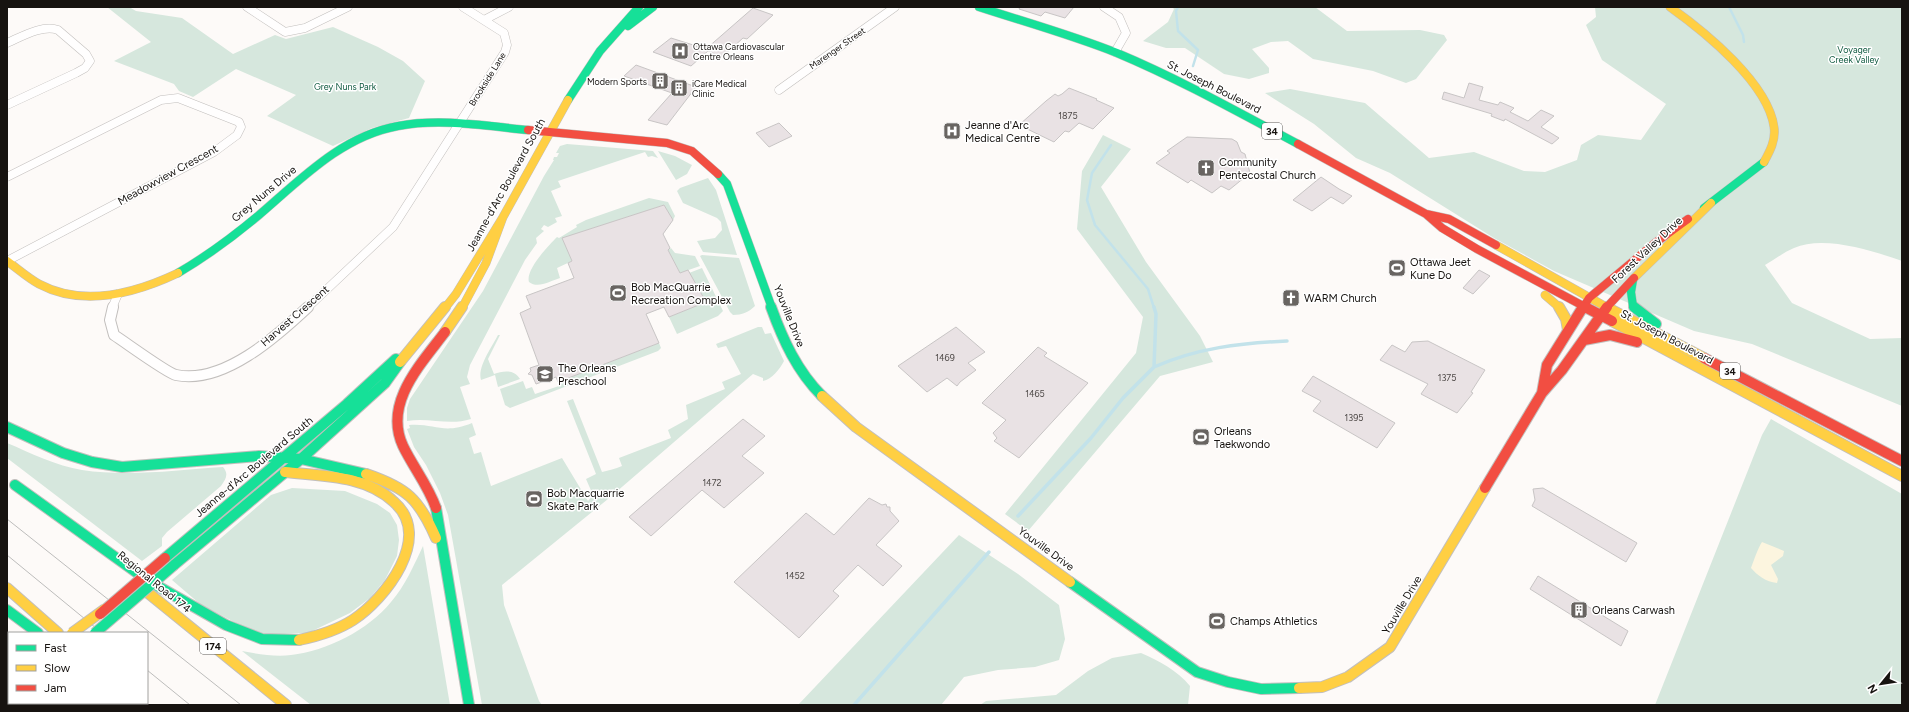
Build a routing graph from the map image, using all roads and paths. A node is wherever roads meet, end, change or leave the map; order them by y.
1 (248, 7) edge
2 (348, 7) edge
3 (463, 7) edge
4 (509, 7) edge
5 (638, 7) edge
6 (653, 7) edge
7 (895, 7) edge
8 (979, 7) edge
9 (1104, 7) edge
10 (1670, 7) edge
11 (484, 20) junction
12 (611, 36) junction
13 (7, 43) edge
14 (1115, 52) junction
15 (779, 90) dead end
16 (7, 105) edge
17 (459, 124) junction
18 (550, 132) junction
19 (7, 177) edge
20 (1712, 203) junction
21 (1426, 214) junction
22 (503, 217) junction
23 (1477, 249) junction
24 (7, 261) edge
25 (1633, 280) junction
26 (118, 294) junction
27 (1589, 298) junction
28 (1584, 307) junction
29 (1607, 307) junction
30 (1600, 315) junction
31 (1568, 330) junction
32 (1584, 340) junction
33 (416, 342) junction
34 (1673, 354) junction
35 (1542, 393) junction
36 (7, 427) edge
37 (1902, 454) edge
38 (284, 457) junction
39 (301, 459) junction
40 (1902, 461) edge
41 (285, 472) junction
42 (1902, 476) edge
43 (7, 479) edge
44 (15, 485) junction
45 (446, 560) junction
46 (7, 588) edge
47 (106, 609) junction
48 (7, 610) edge
49 (37, 632) edge
50 (57, 632) edge
51 (73, 632) edge
52 (78, 632) edge
53 (96, 632) edge
54 (286, 705) edge
55 (469, 705) edge

1 - 2 street
3 - 11 street, Brookside Lane
4 - 11 street
5 - 12 main road, Jeanne-d'Arc Boulevard South
6 - 12 main road, Jeanne-d'Arc Boulevard South
7 - 15 street, Marenger Street
8 - 14 main road, St. Joseph Boulevard / 34
9 - 14 street
10 - 20 main road, Forest Valley Drive
11 - 17 street, Brookside Lane
12 - 18 main road, Jeanne-d'Arc Boulevard South
13 - 16 street
14 - 21 main road, St. Joseph Boulevard / 34
17 - 18 main road, Grey Nuns Drive
17 - 26 main road, Grey Nuns Drive
17 - 26 street, Harvest Crescent
18 - 22 main road, Jeanne-d'Arc Boulevard South
18 - 35 main road, Youville Drive
19 - 24 street, Meadowview Crescent
20 - 25 main road, Forest Valley Drive
20 - 27 main road, Forest Valley Drive
21 - 23 main road, St. Joseph Boulevard / 34
21 - 27 main road, St. Joseph Boulevard / 34
22 - 33 main road, Jeanne-d'Arc Boulevard South
22 - 45 main road
23 - 28 main road, St. Joseph Boulevard / 34
23 - 31 main road
24 - 26 main road, Grey Nuns Drive
25 - 29 main road, Forest Valley Drive
25 - 37 main road
27 - 28 main road, Youville Drive
27 - 29 main road, St. Joseph Boulevard / 34
28 - 30 main road, St. Joseph Boulevard / 34
28 - 31 main road, Youville Drive
29 - 30 main road, Forest Valley Drive
29 - 40 main road, St. Joseph Boulevard / 34
30 - 32 main road, Youville Drive
30 - 34 main road, St. Joseph Boulevard / 34
31 - 35 main road, Youville Drive
32 - 34 main road
32 - 35 main road, Youville Drive
33 - 38 main road, Jeanne-d'Arc Boulevard South
33 - 39 main road, Jeanne-d'Arc Boulevard South
34 - 42 main road, St. Joseph Boulevard / 34
36 - 38 main road
38 - 39 main road
38 - 47 main road, Jeanne-d'Arc Boulevard South, bridge
39 - 41 main road, Jeanne-d'Arc Boulevard South
39 - 45 main road
41 - 44 main road
41 - 53 main road, Jeanne-d'Arc Boulevard South, bridge
43 - 44 main road, Regional Road 174 / 174
44 - 54 main road, Regional Road 174 / 174
45 - 55 main road
46 - 50 main road
47 - 51 main road, bridge
47 - 52 main road, bridge
48 - 49 main road

